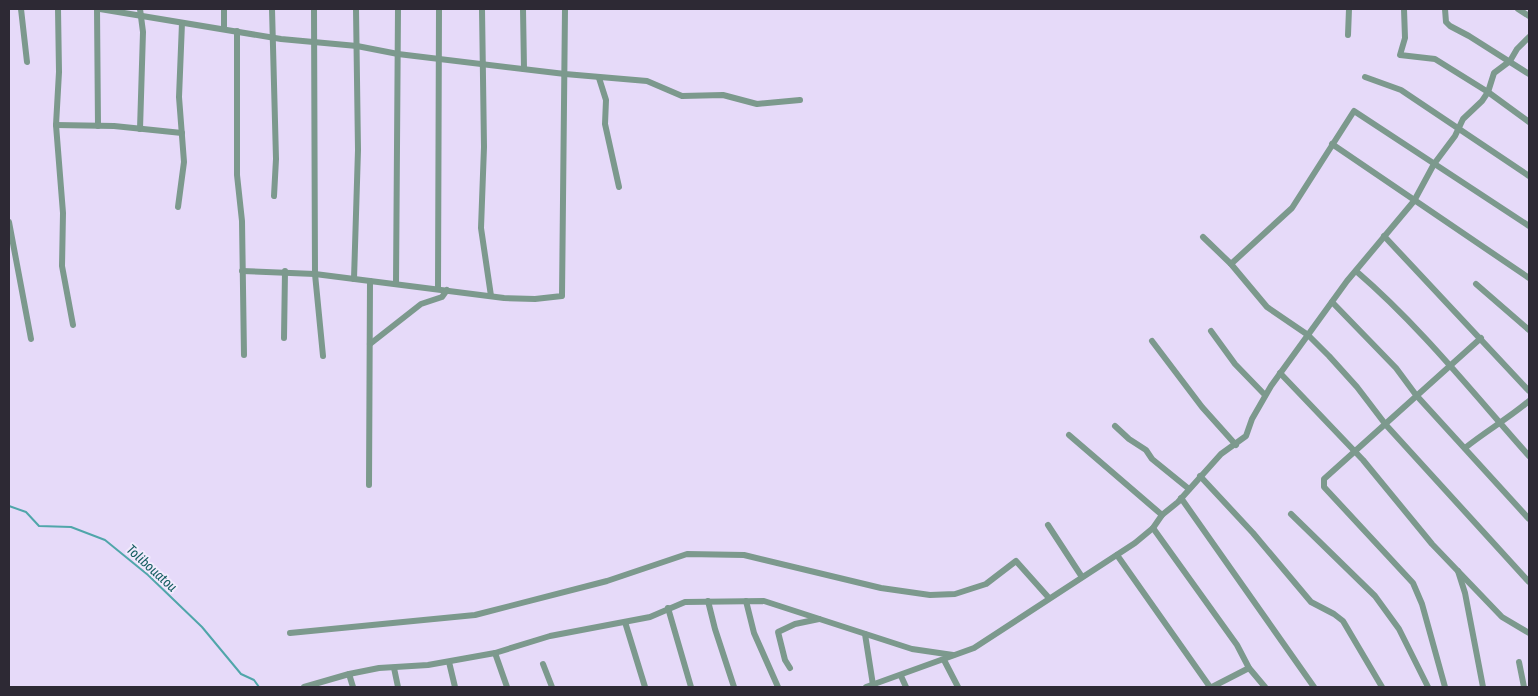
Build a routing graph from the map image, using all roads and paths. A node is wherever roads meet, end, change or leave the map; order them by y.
1 (22, 9) edge
2 (58, 9) edge
3 (98, 9) edge
4 (224, 9) edge
5 (272, 9) edge
6 (314, 9) edge
7 (356, 9) edge
8 (398, 9) edge
9 (439, 9) edge
10 (482, 9) edge
11 (523, 9) edge
12 (565, 9) edge
13 (1349, 9) edge
14 (1404, 9) edge
15 (1445, 9) edge
16 (1518, 9) edge
17 (140, 12) edge
18 (1529, 16) edge
19 (182, 23) junction
20 (224, 29) junction
21 (237, 31) junction
22 (1348, 34) dead end
23 (1529, 37) edge
24 (274, 38) junction
25 (315, 42) junction
26 (356, 46) junction
27 (398, 54) junction
28 (440, 58) junction
29 (1510, 61) junction
30 (28, 62) dead end
31 (483, 64) junction
32 (524, 69) junction
33 (564, 74) junction
34 (1529, 74) edge
35 (1365, 77) dead end
36 (598, 78) junction
37 (1488, 92) junction
38 (800, 100) dead end
39 (1529, 122) edge
40 (56, 125) junction
41 (98, 126) junction
42 (1459, 128) junction
43 (140, 129) junction
44 (182, 133) junction
45 (1332, 144) junction
46 (1434, 164) junction
47 (1529, 176) edge
48 (619, 187) dead end
49 (274, 196) dead end
50 (1414, 201) junction
51 (178, 206) dead end
52 (9, 222) edge
53 (1529, 226) edge
54 (1384, 236) junction
55 (1203, 237) dead end
56 (1231, 264) junction
57 (242, 271) junction
58 (285, 271) junction
59 (1356, 271) junction
60 (315, 274) junction
61 (1529, 278) edge
62 (354, 279) junction
63 (370, 281) junction
64 (396, 284) junction
65 (1476, 284) dead end
66 (438, 289) junction
67 (447, 290) junction
68 (491, 296) junction
69 (1332, 302) junction
70 (73, 325) dead end
71 (1529, 330) edge
72 (1210, 331) dead end
73 (1308, 335) junction
74 (284, 338) dead end
75 (1482, 338) junction
76 (31, 339) dead end
77 (1152, 341) dead end
78 (370, 344) junction
79 (244, 354) dead end
80 (323, 356) dead end
81 (1450, 366) junction
82 (1280, 373) junction
83 (1529, 391) edge
84 (1265, 395) junction
85 (1416, 395) junction
86 (1529, 400) edge
87 (1500, 423) junction
88 (1386, 424) junction
89 (1115, 426) dead end
90 (1069, 435) dead end
91 (1236, 445) junction
92 (1465, 448) junction
93 (1355, 452) junction
94 (1529, 456) edge
95 (1200, 476) junction
96 (370, 485) dead end
97 (1189, 489) junction
98 (1181, 498) junction
99 (1291, 514) dead end
100 (1162, 515) junction
101 (1529, 519) edge
102 (1048, 525) dead end
103 (1153, 528) junction
104 (1117, 555) junction
105 (1457, 568) junction
106 (1082, 577) junction
107 (1529, 582) edge
108 (1049, 598) junction
109 (708, 601) junction
110 (746, 601) junction
111 (668, 608) junction
112 (820, 619) junction
113 (625, 622) junction
114 (290, 633) dead end
115 (1529, 633) edge
116 (865, 634) junction
117 (495, 654) junction
118 (956, 656) junction
119 (944, 660) junction
120 (449, 662) junction
121 (1519, 662) dead end
122 (542, 664) dead end
123 (394, 668) junction
124 (790, 668) dead end
125 (1249, 668) junction
126 (349, 674) junction
127 (901, 676) junction
128 (304, 687) edge
129 (353, 687) edge
130 (398, 687) edge
131 (455, 687) edge
132 (507, 687) edge
133 (552, 687) edge
134 (645, 687) edge
135 (690, 687) edge
136 (734, 687) edge
137 (778, 687) edge
138 (868, 687) edge
139 (906, 687) edge
140 (958, 687) edge
141 (1211, 687) edge
142 (1266, 687) edge
143 (1314, 687) edge
144 (1382, 687) edge
145 (1428, 687) edge
146 (1445, 687) edge
147 (1484, 687) edge
148 (1524, 687) edge

1 - 30 street
2 - 40 street
3 - 17 street
3 - 41 street
4 - 20 street
5 - 24 street
6 - 25 street
7 - 26 street
8 - 27 street
9 - 28 street
10 - 31 street
11 - 32 street
12 - 33 street
13 - 22 street
14 - 37 street
15 - 29 street
16 - 18 street
17 - 19 street
17 - 43 street
19 - 20 street
19 - 44 street
20 - 21 street
21 - 24 street
21 - 57 street
23 - 29 street
24 - 25 street
24 - 49 street
25 - 26 street
25 - 60 street
26 - 27 street
26 - 62 street
27 - 28 street
27 - 64 street
28 - 31 street
28 - 66 street
29 - 34 street
29 - 37 street
31 - 32 street
31 - 68 street
32 - 33 street
33 - 36 street
33 - 68 street
35 - 42 street
36 - 38 street
36 - 48 street
37 - 39 street
37 - 42 street
40 - 41 street
40 - 70 street
41 - 43 street
42 - 46 street
42 - 47 street
43 - 44 street
44 - 51 street
45 - 46 street
45 - 50 street
45 - 56 street
46 - 50 street
46 - 53 street
50 - 54 street
50 - 61 street
52 - 76 street
54 - 59 street
54 - 75 street
55 - 56 street
56 - 73 street
57 - 58 street
57 - 79 street
58 - 60 street
58 - 74 street
59 - 69 street
59 - 81 street
60 - 62 street
60 - 80 street
62 - 63 street
63 - 64 street
63 - 78 street
64 - 66 street
65 - 71 street
66 - 67 street
67 - 68 street
67 - 78 street
69 - 73 street
69 - 85 street
72 - 84 street
73 - 82 street
73 - 88 street
75 - 81 street
75 - 83 street
77 - 91 street
78 - 96 street
81 - 85 street
81 - 87 street
82 - 84 street
82 - 93 street
84 - 91 street
85 - 88 street
85 - 92 street
86 - 87 street
87 - 92 street
87 - 94 street
88 - 93 street
88 - 107 street
89 - 97 street
90 - 100 street
91 - 95 street
92 - 101 street
93 - 105 street
93 - 146 street
95 - 97 street
95 - 144 street
97 - 98 street
98 - 100 street
98 - 143 street
99 - 145 street
100 - 103 street
102 - 106 street
103 - 104 street
103 - 125 street
104 - 106 street
104 - 141 street
105 - 115 street
105 - 147 street
106 - 108 street
108 - 114 street
108 - 118 street
109 - 110 street
109 - 111 street
109 - 136 street
110 - 112 street
110 - 137 street
111 - 113 street
111 - 135 street
112 - 116 street
112 - 124 street
113 - 117 street
113 - 134 street
116 - 118 street
116 - 138 street
117 - 120 street
117 - 132 street
118 - 119 street
119 - 127 street
119 - 140 street
120 - 123 street
120 - 131 street
121 - 148 street
122 - 133 street
123 - 126 street
123 - 130 street
125 - 141 street
125 - 142 street
126 - 128 street
126 - 129 street
127 - 138 street
127 - 139 street

